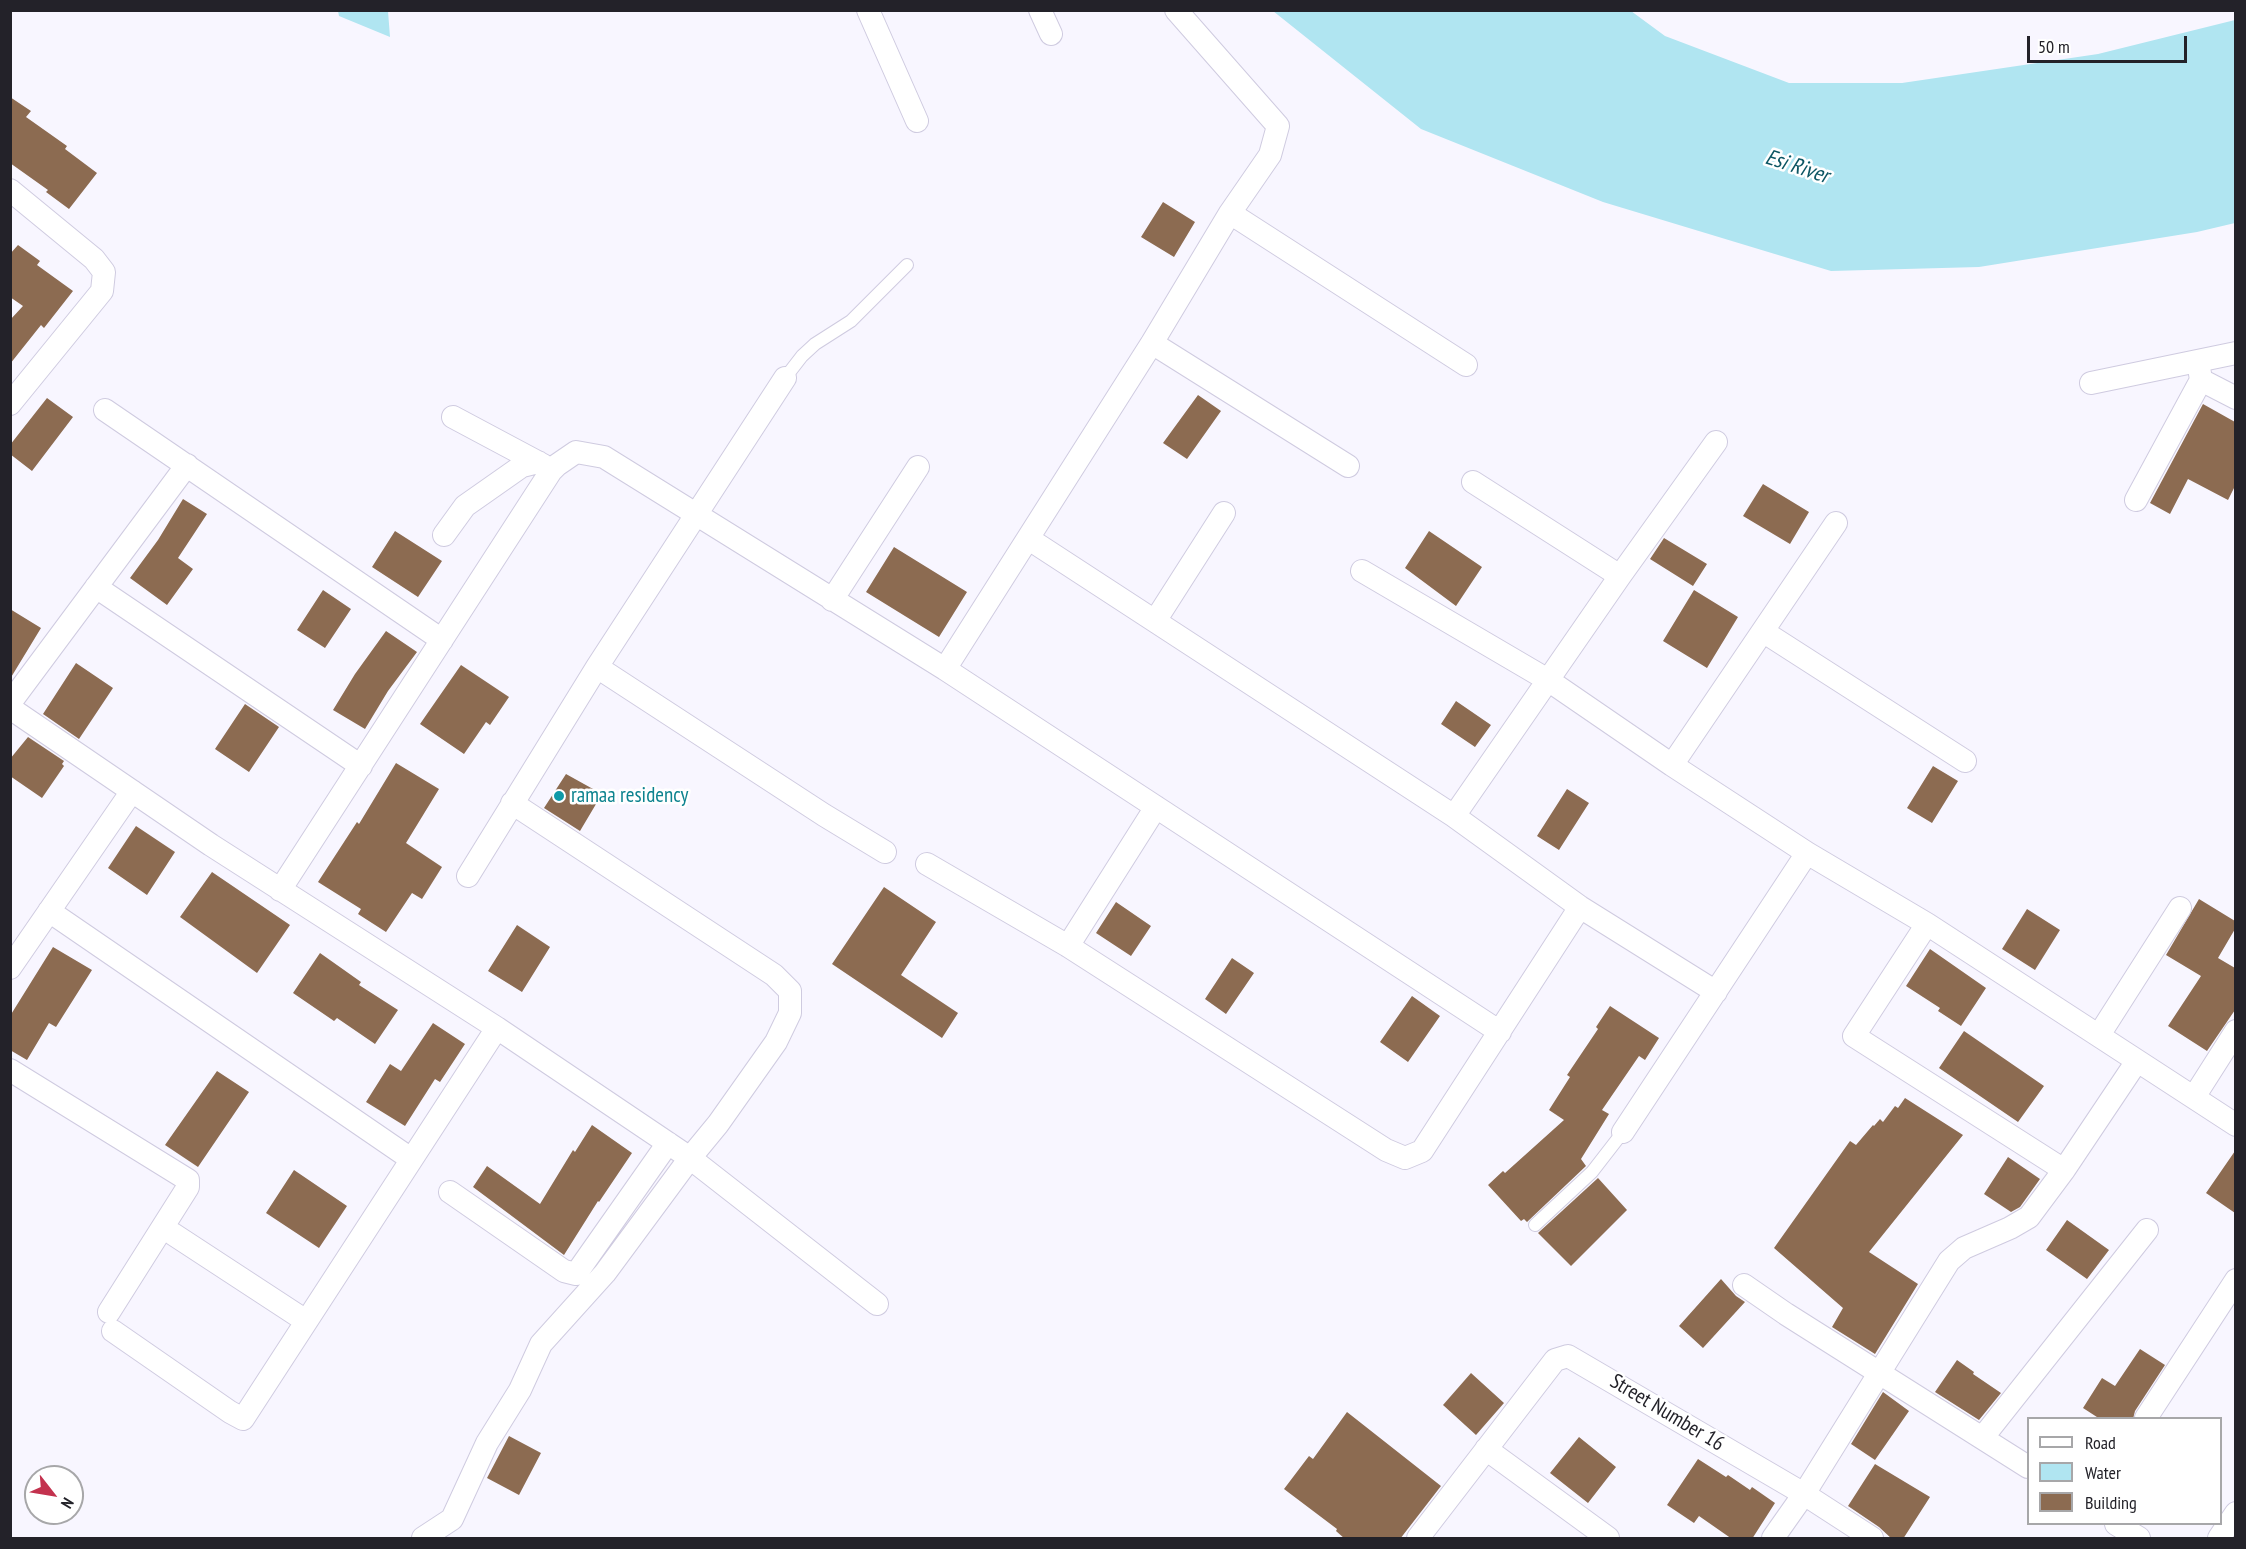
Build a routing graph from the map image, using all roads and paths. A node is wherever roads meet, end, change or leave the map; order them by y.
1 (868, 10) edge
2 (1040, 10) edge
3 (1176, 10) edge
4 (1051, 34) dead end
5 (917, 121) dead end
6 (10, 190) edge
7 (1230, 213) junction
8 (907, 265) dead end
9 (1152, 343) junction
10 (2235, 353) edge
11 (1466, 364) dead end
12 (2200, 371) junction
13 (785, 378) joint
14 (2091, 383) dead end
15 (2235, 398) edge
16 (11, 402) edge
17 (105, 410) dead end
18 (453, 417) dead end
19 (1716, 442) dead end
20 (187, 465) junction
21 (1348, 466) dead end
22 (545, 467) junction
23 (918, 467) dead end
24 (1473, 482) dead end
25 (2136, 500) dead end
26 (1224, 513) dead end
27 (695, 514) junction
28 (1836, 523) dead end
29 (444, 536) dead end
30 (1029, 539) junction
31 (1362, 571) dead end
32 (1620, 576) junction
33 (96, 587) junction
34 (832, 600) junction
35 (1155, 621) junction
36 (1764, 632) junction
37 (442, 640) junction
38 (597, 667) junction
39 (945, 669) junction
40 (1548, 680) junction
41 (10, 703) edge
42 (10, 708) edge
43 (1965, 761) dead end
44 (1671, 765) junction
45 (361, 766) junction
46 (132, 791) junction
47 (512, 803) junction
48 (1156, 807) junction
49 (1454, 816) junction
50 (885, 852) dead end
51 (1807, 853) junction
52 (927, 864) dead end
53 (468, 876) dead end
54 (280, 890) junction
55 (1580, 907) junction
56 (2180, 908) dead end
57 (49, 911) junction
58 (1927, 924) junction
59 (1068, 946) junction
60 (10, 968) edge
61 (1716, 992) junction
62 (497, 1028) junction
63 (2235, 1031) edge
64 (1500, 1032) junction
65 (2099, 1035) junction
66 (2137, 1061) junction
67 (10, 1070) edge
68 (2194, 1097) junction
69 (2235, 1125) edge
70 (1623, 1132) joint
71 (668, 1143) junction
72 (690, 1158) junction
73 (411, 1159) junction
74 (2064, 1170) junction
75 (450, 1191) dead end
76 (1534, 1225) dead end
77 (2147, 1230) dead end
78 (173, 1234) dead end
79 (2235, 1280) edge
80 (1744, 1285) dead end
81 (877, 1304) dead end
82 (306, 1321) junction
83 (1879, 1371) junction
84 (2147, 1417) edge
85 (1983, 1437) junction
86 (1486, 1449) junction
87 (2027, 1466) edge
88 (1804, 1494) junction
89 (2235, 1513) edge
90 (2118, 1525) edge
91 (1602, 1537) edge
92 (423, 1539) edge
93 (1418, 1539) edge
94 (1773, 1539) edge
95 (1872, 1539) edge
96 (2139, 1539) edge
97 (2219, 1539) edge

1 - 5 street
2 - 4 street
3 - 7 street
6 - 16 street
7 - 9 street
7 - 11 street
8 - 13 lane
9 - 21 street
9 - 30 street
10 - 12 street
12 - 14 street
12 - 15 street
12 - 25 street
13 - 27 street
17 - 20 street
18 - 22 street
19 - 32 street
20 - 33 street
20 - 37 street
22 - 27 street
22 - 29 street
22 - 37 street
23 - 34 street
24 - 32 street
26 - 35 street
27 - 34 street
27 - 38 street
28 - 36 street
30 - 35 street
30 - 39 street
31 - 40 street
32 - 40 street
33 - 41 street
33 - 45 street
34 - 39 street
35 - 49 street
36 - 43 street
36 - 44 street
37 - 45 street
38 - 47 street
38 - 50 street
39 - 48 street
40 - 44 street
40 - 49 street
42 - 46 street
44 - 51 street
45 - 54 street
46 - 54 street
46 - 57 street
47 - 53 street
47 - 72 street
48 - 59 street
48 - 64 street
49 - 55 street
51 - 58 street
51 - 61 street
52 - 59 street
54 - 62 street
55 - 61 street
55 - 64 street
56 - 65 street
57 - 60 street
57 - 73 street
58 - 65 street
58 - 74 street
59 - 64 street
61 - 70 street
62 - 71 street
62 - 73 street
63 - 68 street
65 - 66 street
66 - 68 street
66 - 74 street
67 - 82 street
68 - 69 street
70 - 76 lane
71 - 72 street
71 - 75 street
72 - 81 street
72 - 92 street
73 - 82 street
74 - 83 street
77 - 85 street
78 - 82 street
79 - 84 street
80 - 83 street
83 - 85 street
83 - 88 street
85 - 87 street
86 - 88 street, Street Number 16
86 - 91 street
86 - 93 street, Street Number 16
88 - 94 street
88 - 95 street, Street Number 16
89 - 97 street
90 - 96 street

